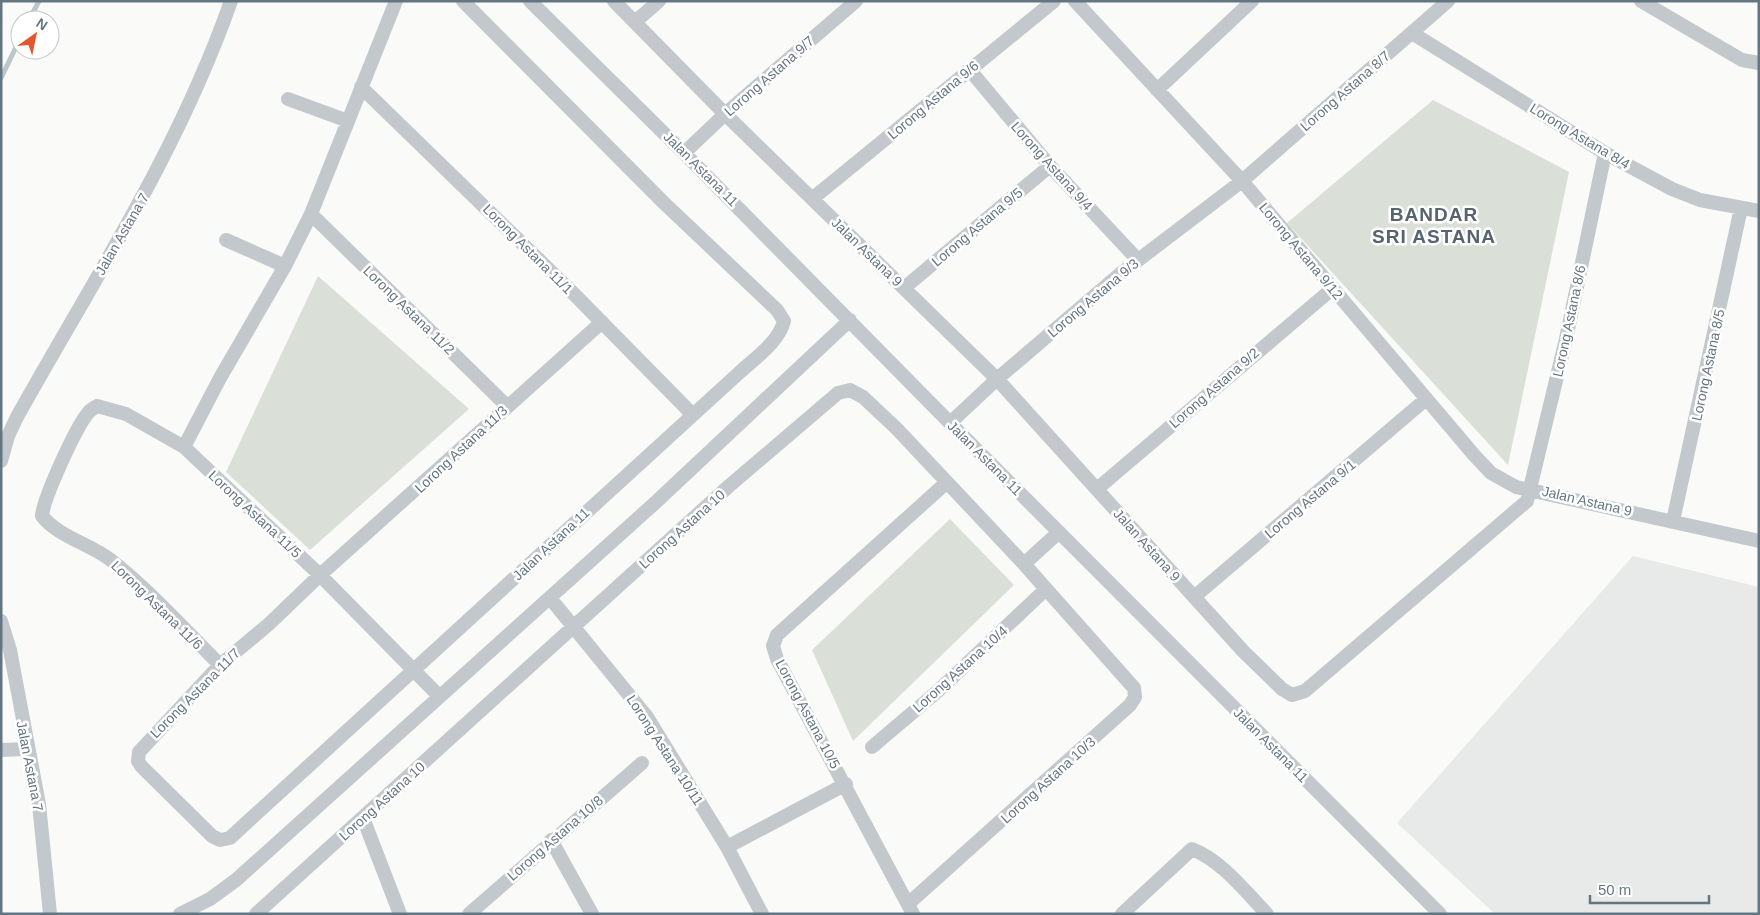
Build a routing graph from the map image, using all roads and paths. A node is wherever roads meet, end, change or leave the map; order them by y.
1 (231, 1) edge
2 (396, 1) edge
3 (463, 1) edge
4 (530, 1) edge
5 (614, 1) edge
6 (659, 1) edge
7 (856, 1) edge
8 (1054, 1) edge
9 (1075, 1) edge
10 (1252, 1) edge
11 (1448, 1) edge
12 (1641, 1) edge
13 (636, 21) junction
14 (1412, 33) junction
15 (1759, 64) edge
16 (969, 69) junction
17 (361, 86) junction
18 (1157, 90) junction
19 (288, 99) dead end
20 (725, 114) junction
21 (348, 121) junction
22 (684, 152) junction
23 (1605, 153) junction
24 (1050, 166) junction
25 (1242, 181) junction
26 (812, 199) junction
27 (1741, 208) junction
28 (1759, 211) edge
29 (311, 214) junction
30 (226, 240) dead end
31 (1138, 260) junction
32 (285, 266) junction
33 (904, 288) junction
34 (1332, 289) junction
35 (850, 320) junction
36 (602, 322) junction
37 (997, 379) junction
38 (1426, 400) junction
39 (507, 406) junction
40 (693, 415) junction
41 (950, 423) junction
42 (184, 447) junction
43 (63, 460) joint
44 (1, 461) edge
45 (946, 483) junction
46 (1531, 489) junction
47 (1097, 490) junction
48 (1673, 521) junction
49 (1059, 532) junction
50 (1759, 542) edge
51 (1024, 564) junction
52 (320, 575) junction
53 (1046, 589) junction
54 (550, 598) junction
55 (1194, 598) junction
56 (1, 621) edge
57 (573, 626) junction
58 (1097, 644) joint
59 (6, 651) edge
60 (220, 665) junction
61 (414, 670) junction
62 (439, 696) junction
63 (872, 747) dead end
64 (27, 749) junction
65 (1, 750) edge
66 (642, 763) dead end
67 (846, 784) junction
68 (174, 798) joint
69 (364, 818) junction
70 (551, 840) junction
71 (727, 847) junction
72 (911, 909) edge
73 (50, 914) edge
74 (180, 914) edge
75 (256, 914) edge
76 (400, 914) edge
77 (469, 914) edge
78 (592, 914) edge
79 (762, 914) edge
80 (1122, 914) edge
81 (1267, 914) edge
82 (1440, 914) edge

1 - 44 street, Jalan Astana 7
2 - 17 street
3 - 40 street, Jalan Astana 11
4 - 22 street, Jalan Astana 11
5 - 13 street, Jalan Astana 9
6 - 13 street
7 - 20 street, Lorong Astana 9/7
8 - 16 street, Lorong Astana 9/6
9 - 18 street, Lorong Astana 9/12
10 - 18 street
11 - 14 street, Lorong Astana 8/7
12 - 15 street
13 - 20 street, Jalan Astana 9
14 - 23 street, Lorong Astana 8/4
14 - 25 street, Lorong Astana 8/7
16 - 24 street, Lorong Astana 9/4
16 - 26 street, Lorong Astana 9/6
17 - 21 street
17 - 36 street, Lorong Astana 11/1
18 - 25 street, Lorong Astana 9/12
19 - 21 street
20 - 22 street, Lorong Astana 9/7
20 - 26 street, Jalan Astana 9
21 - 29 street
22 - 35 street, Jalan Astana 11
23 - 27 street, Lorong Astana 8/4
23 - 46 street, Lorong Astana 8/6
24 - 31 street, Lorong Astana 9/4
24 - 33 street, Lorong Astana 9/5
25 - 31 street, Lorong Astana 9/3
25 - 34 street, Lorong Astana 9/12
26 - 33 street, Jalan Astana 9
27 - 28 street, Lorong Astana 8/4
27 - 48 street, Lorong Astana 8/5
29 - 32 street
29 - 39 street, Lorong Astana 11/2
30 - 32 street
31 - 37 street, Lorong Astana 9/3
32 - 42 street
33 - 37 street, Jalan Astana 9
34 - 38 street, Lorong Astana 9/12
34 - 47 street, Lorong Astana 9/2
35 - 41 street, Jalan Astana 11
35 - 54 street
36 - 39 street, Lorong Astana 11/3
36 - 40 street, Lorong Astana 11/1
37 - 41 street, Lorong Astana 9/3
37 - 47 street, Jalan Astana 9
38 - 46 street, Lorong Astana 9/12
38 - 55 street, Lorong Astana 9/1
39 - 52 street, Lorong Astana 11/3
40 - 61 street, Jalan Astana 11
41 - 49 street, Jalan Astana 11
42 - 43 street, Lorong Astana 11/5
42 - 52 street, Lorong Astana 11/5
43 - 60 street, Lorong Astana 11/6
45 - 51 street, Lorong Astana 10
45 - 57 street, Lorong Astana 10
45 - 67 street, Lorong Astana 10/5
46 - 48 street, Jalan Astana 9
46 - 55 street, Jalan Astana 9
47 - 55 street, Jalan Astana 9
48 - 50 street, Jalan Astana 9
49 - 51 street
49 - 82 street, Jalan Astana 11
51 - 53 street, Lorong Astana 10
52 - 60 street, Lorong Astana 11/7
52 - 61 street, Lorong Astana 11/5
53 - 58 street, Lorong Astana 10
53 - 63 street, Lorong Astana 10/4
54 - 57 street, Lorong Astana 10/11
54 - 62 street
56 - 59 street, Jalan Astana 7
57 - 69 street, Lorong Astana 10
57 - 71 street, Lorong Astana 10/11
58 - 72 street, Lorong Astana 10/3
59 - 64 street, Jalan Astana 7
60 - 68 street, Lorong Astana 11/7
61 - 62 street, Lorong Astana 11/5
61 - 68 street, Jalan Astana 11
62 - 74 street
64 - 65 street
64 - 73 street, Jalan Astana 7
66 - 70 street, Lorong Astana 10/8
67 - 71 street
67 - 72 street, Lorong Astana 10/5
69 - 75 street, Lorong Astana 10
69 - 76 street
70 - 77 street, Lorong Astana 10/8
70 - 78 street
71 - 79 street, Lorong Astana 10/11
80 - 81 street

